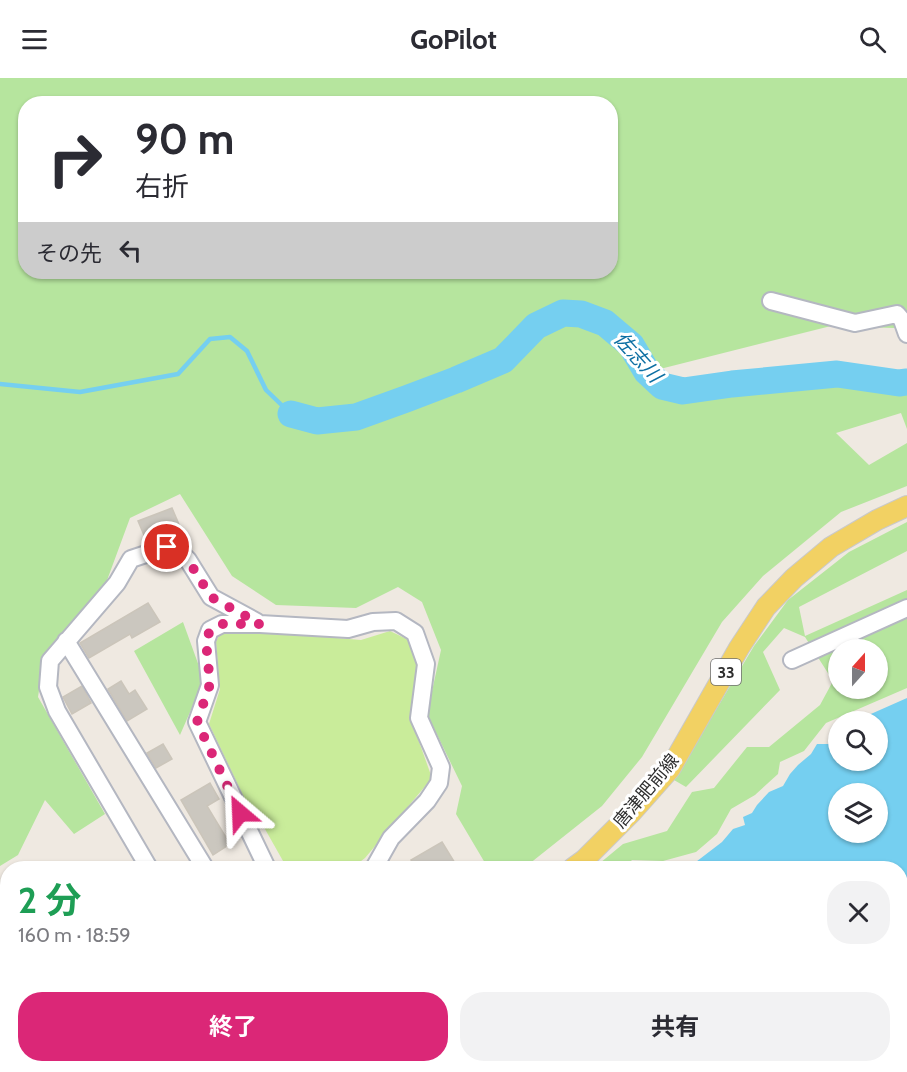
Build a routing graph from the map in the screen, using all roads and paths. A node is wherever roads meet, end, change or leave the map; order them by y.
1 (771, 301) dead end
2 (907, 334) edge
3 (907, 506) edge
4 (907, 608) edge
5 (260, 624) junction
6 (66, 641) junction
7 (792, 660) dead end
8 (145, 861) edge
9 (201, 861) edge
10 (264, 861) edge
11 (378, 861) edge
12 (583, 861) edge

1 - 2 street
3 - 12 main road, 唐津肥前線 / 33
4 - 7 street
5 - 6 street
5 - 10 street
5 - 11 street
6 - 8 street
6 - 9 street

